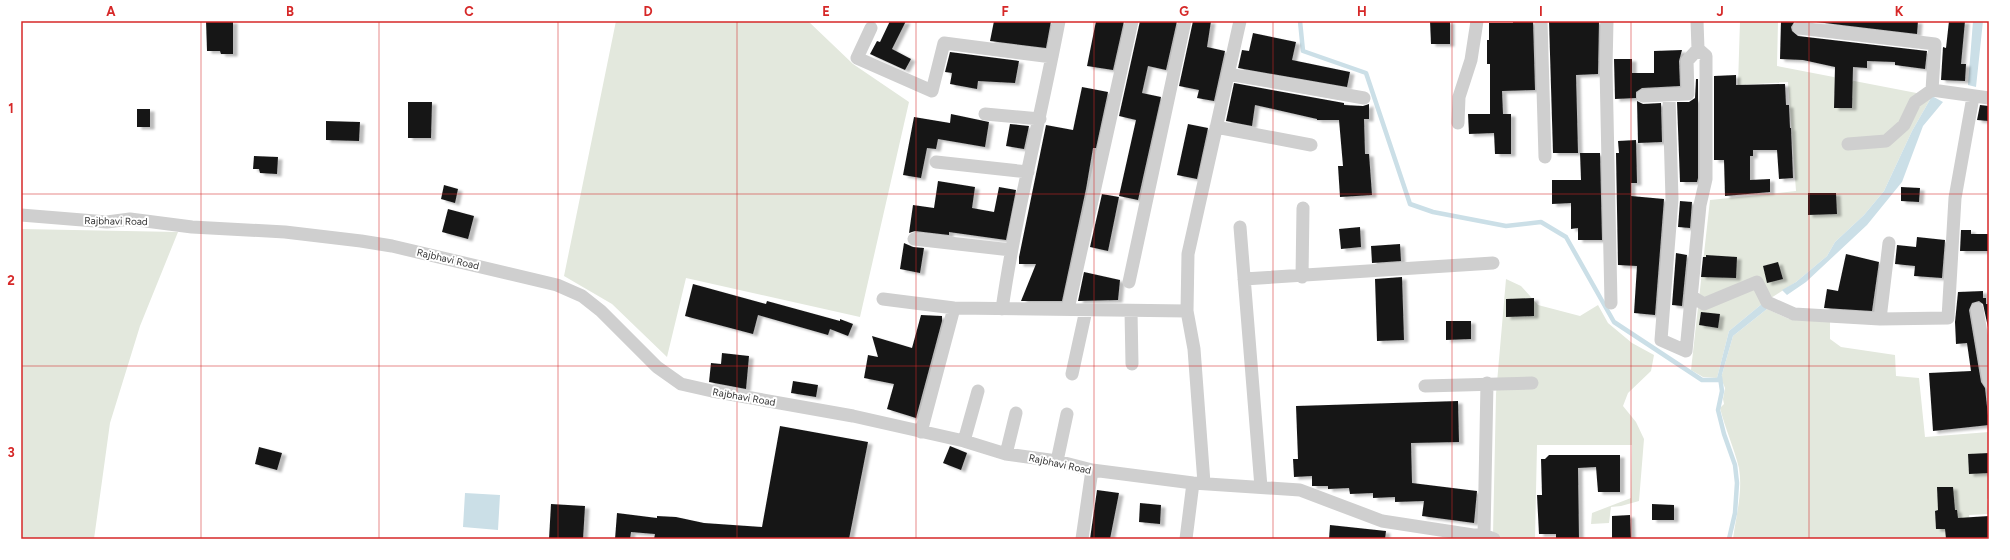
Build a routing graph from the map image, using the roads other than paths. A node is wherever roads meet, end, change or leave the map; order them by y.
1 (1059, 21) edge
2 (1132, 21) edge
3 (1185, 21) edge
4 (1240, 21) edge
5 (1478, 21) edge
6 (1541, 21) edge
7 (1607, 21) edge
8 (1697, 21) edge
9 (871, 28) dead end
10 (1800, 28) dead end
11 (1698, 49) junction
12 (1052, 57) junction
13 (1228, 74) junction
14 (1932, 90) junction
15 (1669, 95) junction
16 (1643, 96) dead end
17 (1973, 96) junction
18 (1364, 98) dead end
19 (1989, 98) edge
20 (985, 114) dead end
21 (1040, 119) junction
22 (1458, 123) dead end
23 (1216, 127) junction
24 (1848, 144) dead end
25 (1310, 145) dead end
26 (1545, 156) dead end
27 (936, 162) dead end
28 (1028, 172) junction
29 (1303, 208) dead end
30 (21, 215) edge
31 (1240, 227) dead end
32 (914, 239) dead end
33 (1889, 243) dead end
34 (1011, 250) junction
35 (1493, 263) dead end
36 (1302, 276) junction
37 (1244, 279) junction
38 (1129, 282) dead end
39 (1691, 296) junction
40 (883, 299) dead end
41 (1611, 303) dead end
42 (954, 308) junction
43 (1002, 309) junction
44 (1068, 309) junction
45 (1977, 309) dead end
46 (1086, 310) junction
47 (1131, 311) junction
48 (1187, 311) junction
49 (1880, 319) junction
50 (1132, 364) dead end
51 (1072, 374) dead end
52 (1989, 374) edge
53 (1487, 383) junction
54 (1532, 383) dead end
55 (1425, 386) dead end
56 (978, 392) dead end
57 (1016, 413) dead end
58 (1067, 414) dead end
59 (921, 432) junction
60 (964, 441) junction
61 (1006, 454) junction
62 (1057, 461) junction
63 (1092, 470) junction
64 (1199, 483) junction
65 (1261, 487) junction
66 (1481, 537) edge
67 (1082, 539) edge
68 (1186, 539) edge

1 - 12 street
2 - 44 street
3 - 38 street
4 - 13 street
5 - 22 street
6 - 26 street
7 - 41 street
8 - 11 street
9 - 12 street
10 - 14 street
11 - 15 street
11 - 39 street
12 - 21 street
13 - 18 street
13 - 23 street
14 - 17 street
14 - 24 street
15 - 16 street
15 - 39 street
17 - 19 street
17 - 49 street
20 - 21 street
21 - 28 street
23 - 25 street
23 - 48 street
27 - 28 street
28 - 34 street
29 - 36 street
30 - 59 street, Rajbhavi Road
31 - 37 street
32 - 34 street
33 - 49 street
34 - 43 street
35 - 36 street
36 - 37 street
37 - 65 street
39 - 49 street
40 - 42 street
42 - 43 street
42 - 59 street
43 - 44 street
44 - 46 street
45 - 52 street
46 - 47 street
46 - 51 street
47 - 48 street
47 - 50 street
48 - 64 street
53 - 54 street
53 - 55 street
53 - 66 street
56 - 60 street
57 - 61 street
58 - 62 street
59 - 60 street, Rajbhavi Road
60 - 61 street, Rajbhavi Road
61 - 62 street, Rajbhavi Road
62 - 63 street, Rajbhavi Road
63 - 64 street, Rajbhavi Road
63 - 67 street
64 - 65 street, Rajbhavi Road
64 - 68 street
65 - 66 street, Rajbhavi Road

